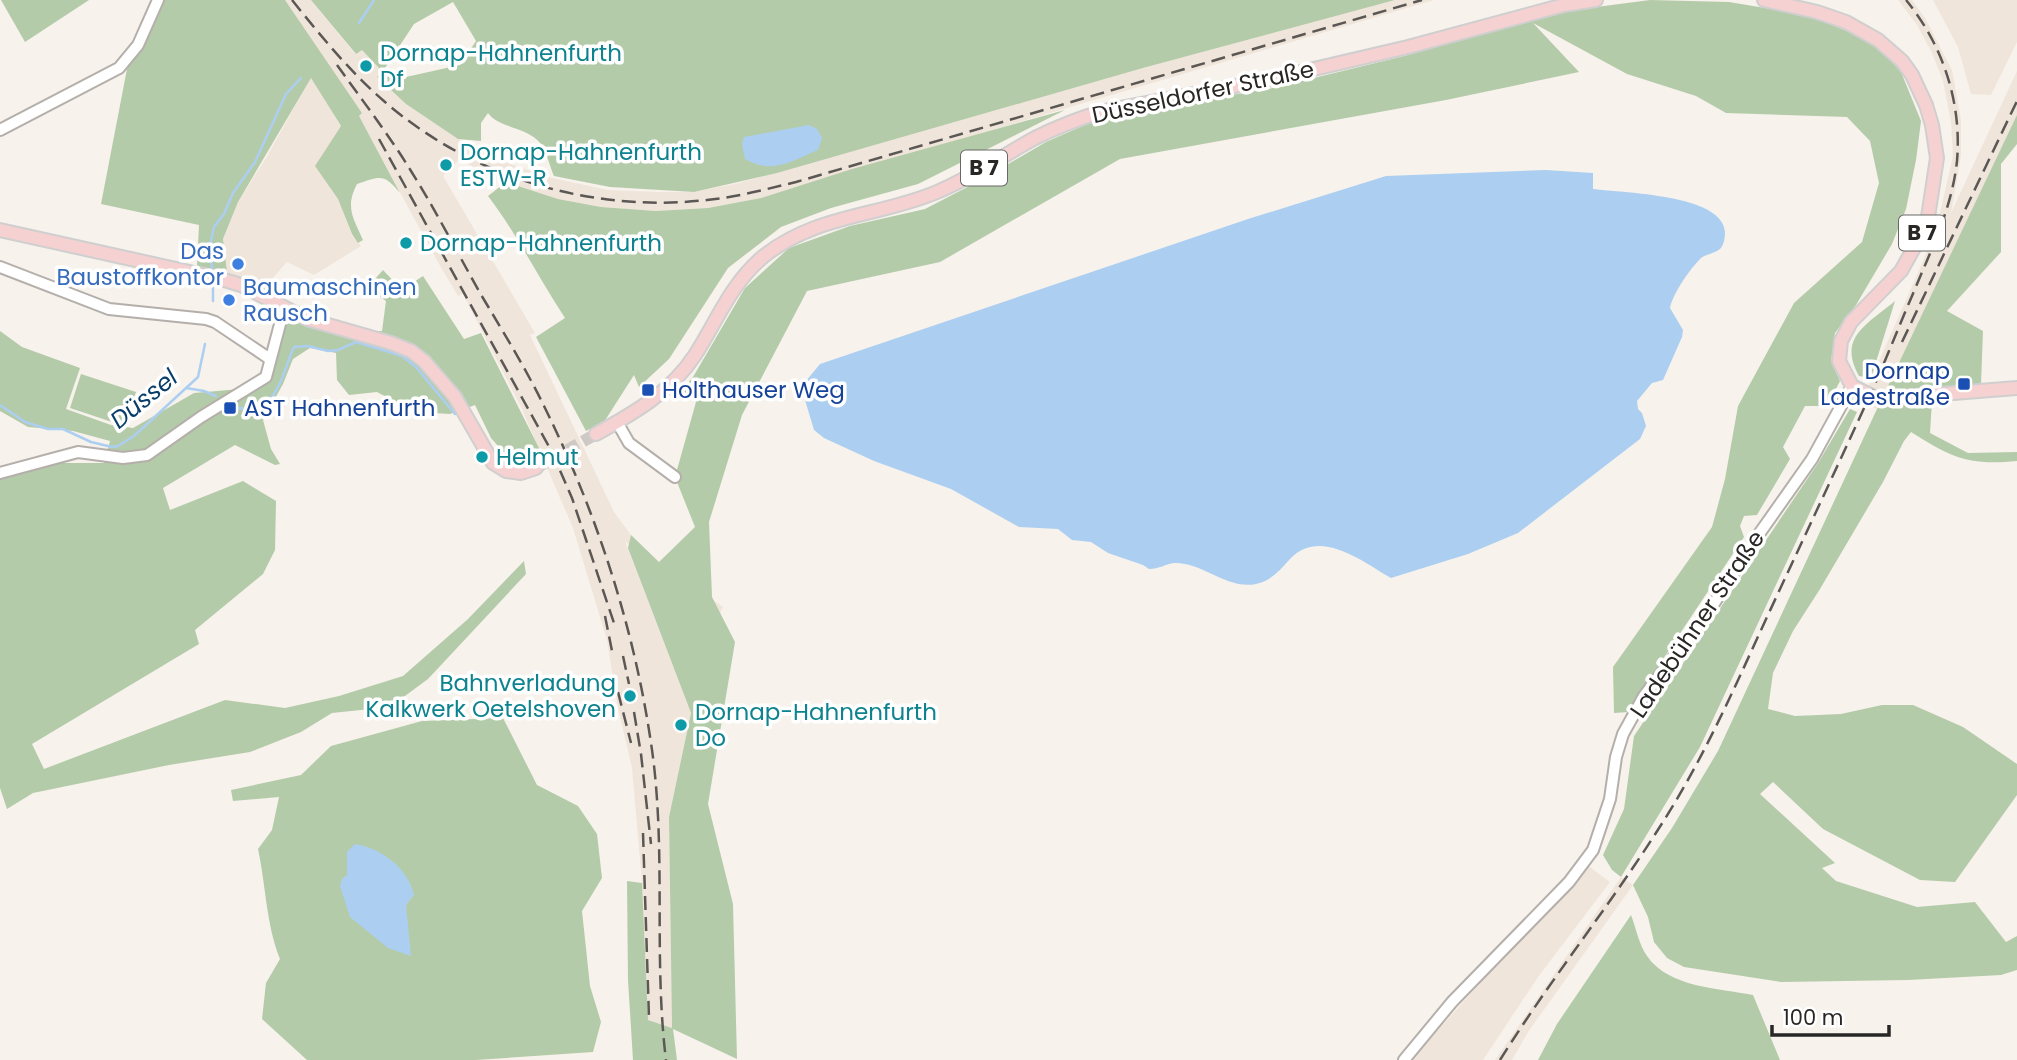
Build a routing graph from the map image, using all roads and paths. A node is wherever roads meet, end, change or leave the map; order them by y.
1 (158, 0) edge
2 (1596, 0) edge
3 (1764, 0) edge
4 (1819, 6) edge
5 (0, 130) edge
6 (0, 230) edge
7 (0, 267) edge
8 (284, 309) junction
9 (270, 359) junction
10 (1852, 386) junction
11 (2017, 388) edge
12 (617, 422) junction
13 (596, 434) tunnel mouth
14 (536, 468) tunnel mouth
15 (0, 473) edge
16 (675, 477) dead end
17 (1404, 1060) edge

1 - 5 street
2 - 12 main road, Düsseldorfer Straße / B 7
3 - 4 main road, B 7
4 - 10 main road, B 7
6 - 8 main road
7 - 9 street
8 - 9 street
8 - 14 main road
9 - 15 street
10 - 11 main road
10 - 17 street, Ladebühner Straße
12 - 13 main road, Düsseldorfer Straße / B 7
12 - 16 street

